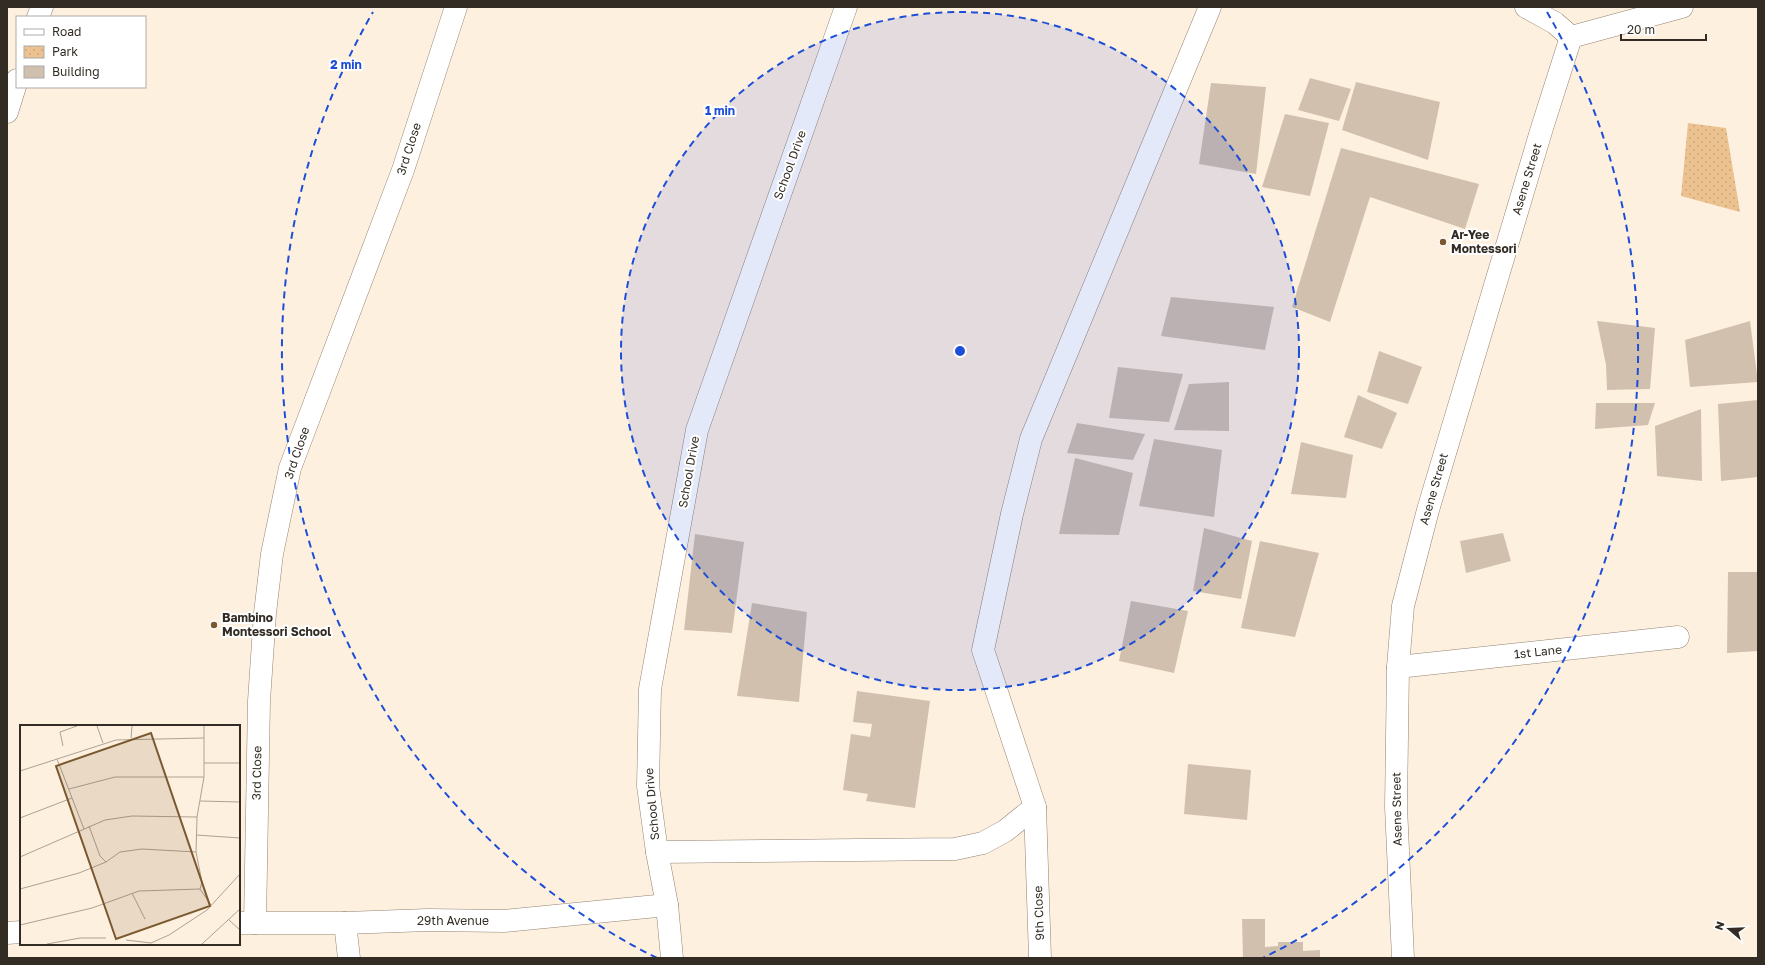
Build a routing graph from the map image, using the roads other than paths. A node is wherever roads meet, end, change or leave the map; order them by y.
1 (456, 7) edge
2 (846, 7) edge
3 (1210, 7) edge
4 (1526, 7) edge
5 (1682, 7) edge
6 (1571, 37) junction
7 (16, 83) edge
8 (7, 112) edge
9 (1678, 637) dead end
10 (1398, 667) junction
11 (1035, 807) junction
12 (657, 852) junction
13 (667, 905) junction
14 (247, 923) edge
15 (345, 923) junction
16 (20, 932) edge
17 (7, 933) edge
18 (349, 958) edge
19 (672, 958) edge
20 (1040, 958) edge
21 (1403, 958) edge

1 - 14 street, 3rd Close
2 - 12 street, School Drive
3 - 11 street, 9th Close
4 - 6 street
5 - 6 street
6 - 10 street, Asene Street
7 - 8 street
9 - 10 street, 1st Lane
10 - 21 street, Asene Street
11 - 12 street
11 - 20 street, 9th Close
12 - 13 street, School Drive
13 - 15 street, 29th Avenue
13 - 19 street, School Drive
14 - 15 street, 29th Avenue
15 - 18 street
16 - 17 street

